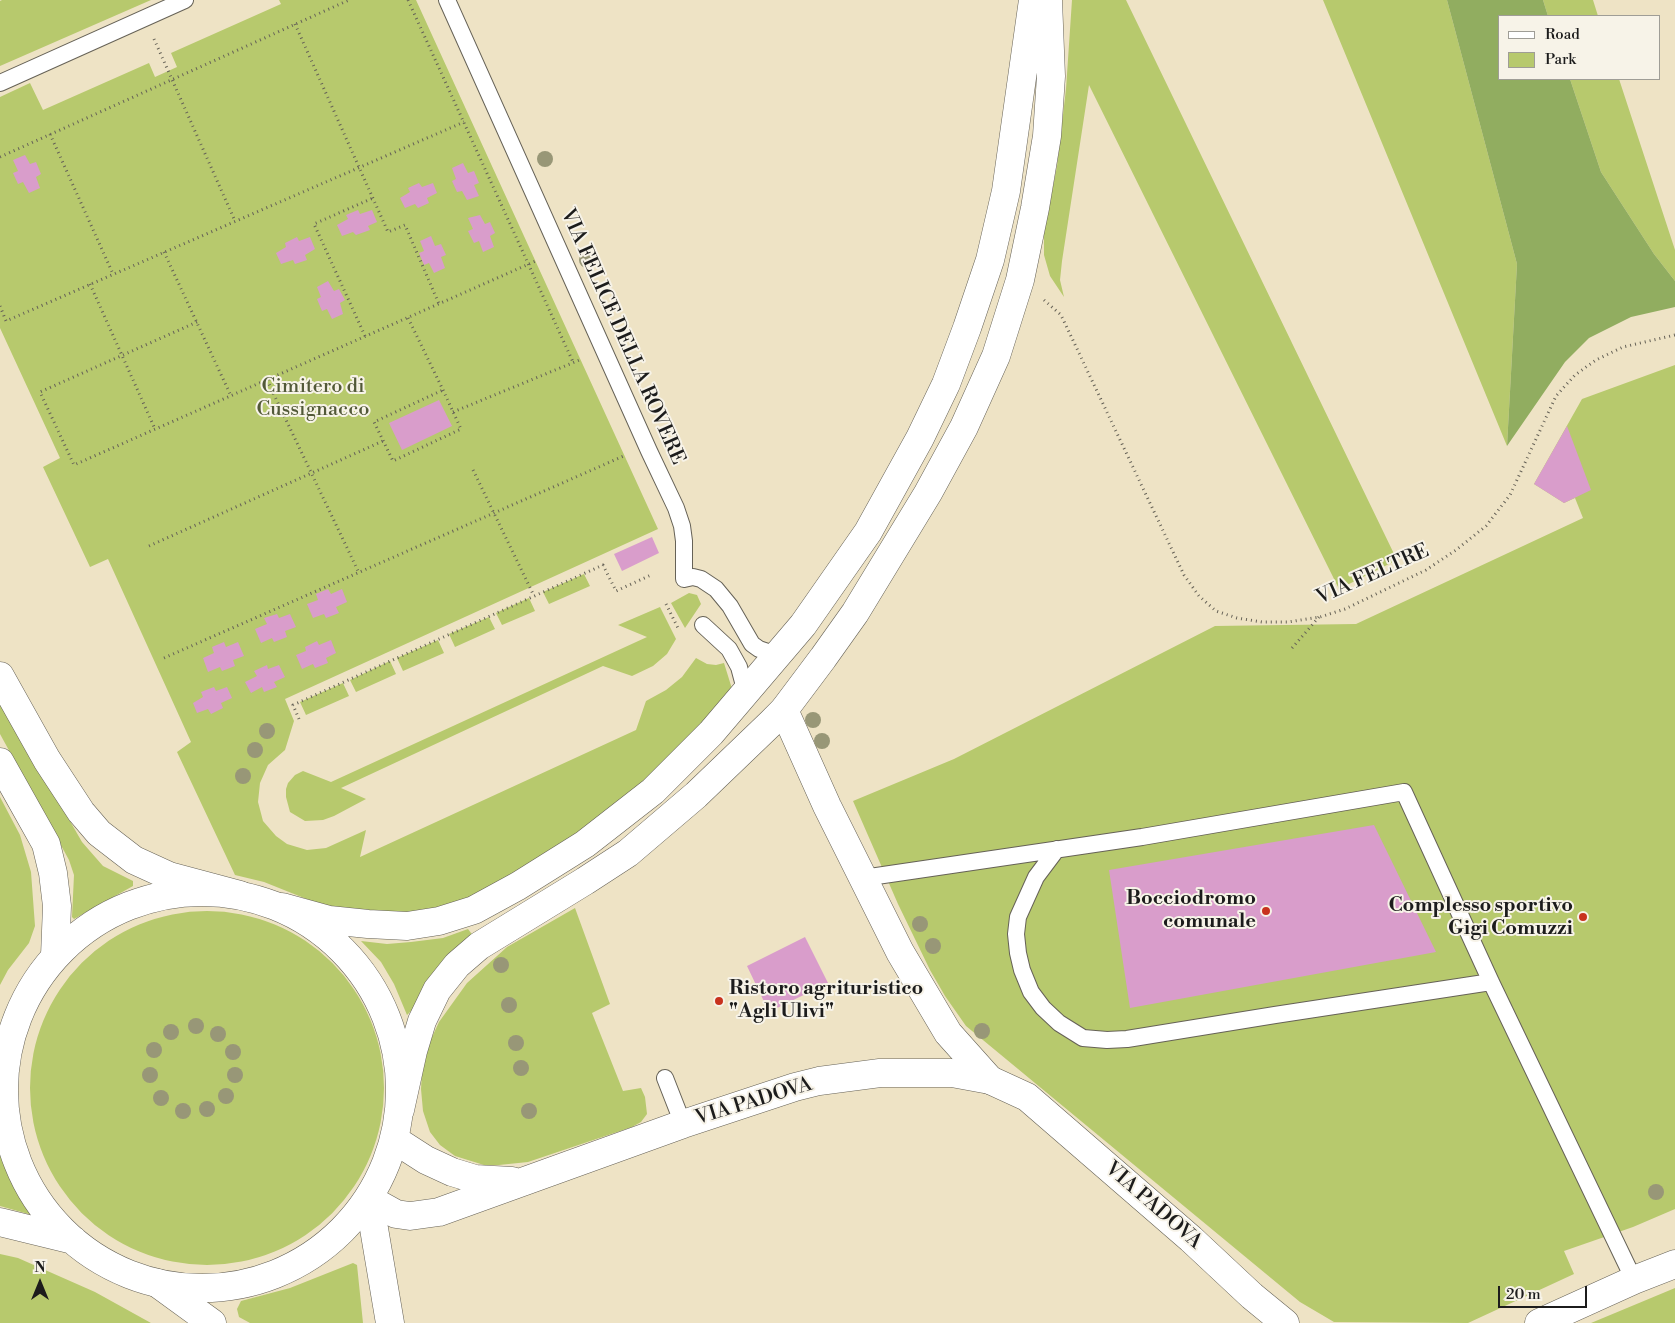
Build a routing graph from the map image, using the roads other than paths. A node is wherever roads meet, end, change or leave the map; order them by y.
1 (185, 0) edge
2 (447, 0) edge
3 (1033, 0) edge
4 (1048, 0) edge
5 (0, 83) edge
6 (703, 626) dead end
7 (777, 655) junction
8 (0, 676) edge
9 (744, 695) junction
10 (784, 710) junction
11 (0, 762) edge
12 (1057, 849) junction
13 (863, 878) junction
14 (240, 894) junction
15 (282, 908) junction
16 (55, 956) junction
17 (1491, 982) junction
18 (2, 1076) edge
19 (665, 1078) dead end
20 (990, 1080) junction
21 (400, 1110) junction
22 (683, 1124) junction
23 (395, 1140) junction
24 (526, 1181) junction
25 (368, 1199) junction
26 (0, 1222) edge
27 (73, 1240) junction
28 (1675, 1264) edge
29 (1634, 1280) junction
30 (157, 1283) junction
31 (212, 1323) edge
32 (390, 1323) edge
33 (1285, 1323) edge
34 (1539, 1323) edge

1 - 5 lane
2 - 7 lane, VIA FELICE DELLA ROVERE
3 - 7 main road
4 - 10 main road
6 - 9 lane
7 - 9 main road
8 - 14 main road
9 - 15 main road
10 - 13 main road, VIA PADOVA
10 - 21 main road
11 - 16 main road
12 - 13 lane
12 - 17 lane
12 - 17 lane
13 - 20 main road, VIA PADOVA
14 - 15 main road
14 - 16 main road
15 - 21 main road
16 - 18 main road
17 - 29 lane
18 - 27 main road
19 - 22 lane
20 - 22 main road, VIA PADOVA
20 - 33 main road, VIA PADOVA
21 - 23 main road
22 - 24 main road, VIA PADOVA
23 - 24 main road, VIA PADOVA
23 - 25 main road
24 - 25 main road, VIA PADOVA
25 - 30 main road
25 - 32 main road
26 - 27 main road
27 - 30 main road
28 - 29 main road
29 - 34 main road
30 - 31 main road

